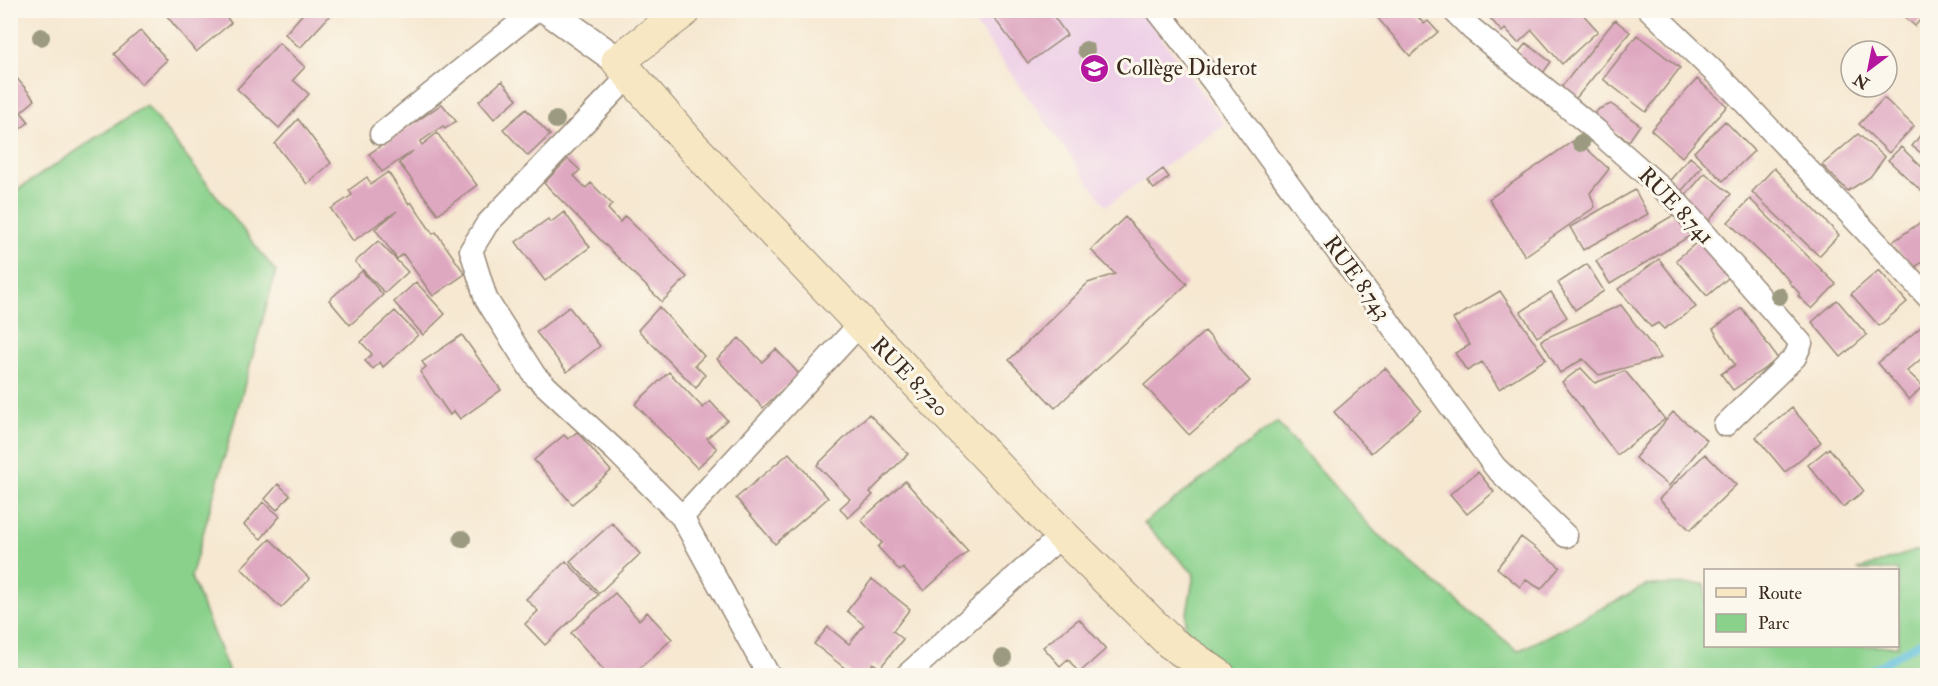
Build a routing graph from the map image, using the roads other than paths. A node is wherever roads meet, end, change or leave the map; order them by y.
1 (536, 10) edge
2 (547, 10) edge
3 (685, 10) edge
4 (1157, 10) edge
5 (1453, 10) edge
6 (1653, 11) edge
7 (624, 68) junction
8 (381, 134) dead end
9 (1928, 297) edge
10 (860, 324) junction
11 (1725, 425) dead end
12 (682, 517) junction
13 (1062, 535) junction
14 (1566, 536) dead end
15 (767, 675) edge
16 (906, 675) edge
17 (1219, 675) edge

1 - 8 street
2 - 7 street
3 - 7 main road
4 - 14 street, RUE 8.743
5 - 11 street, RUE 8.741
6 - 9 street
7 - 10 main road, RUE 8.720
7 - 12 street
10 - 12 street
10 - 13 main road, RUE 8.720
12 - 15 street
13 - 16 street
13 - 17 main road, RUE 8.720

